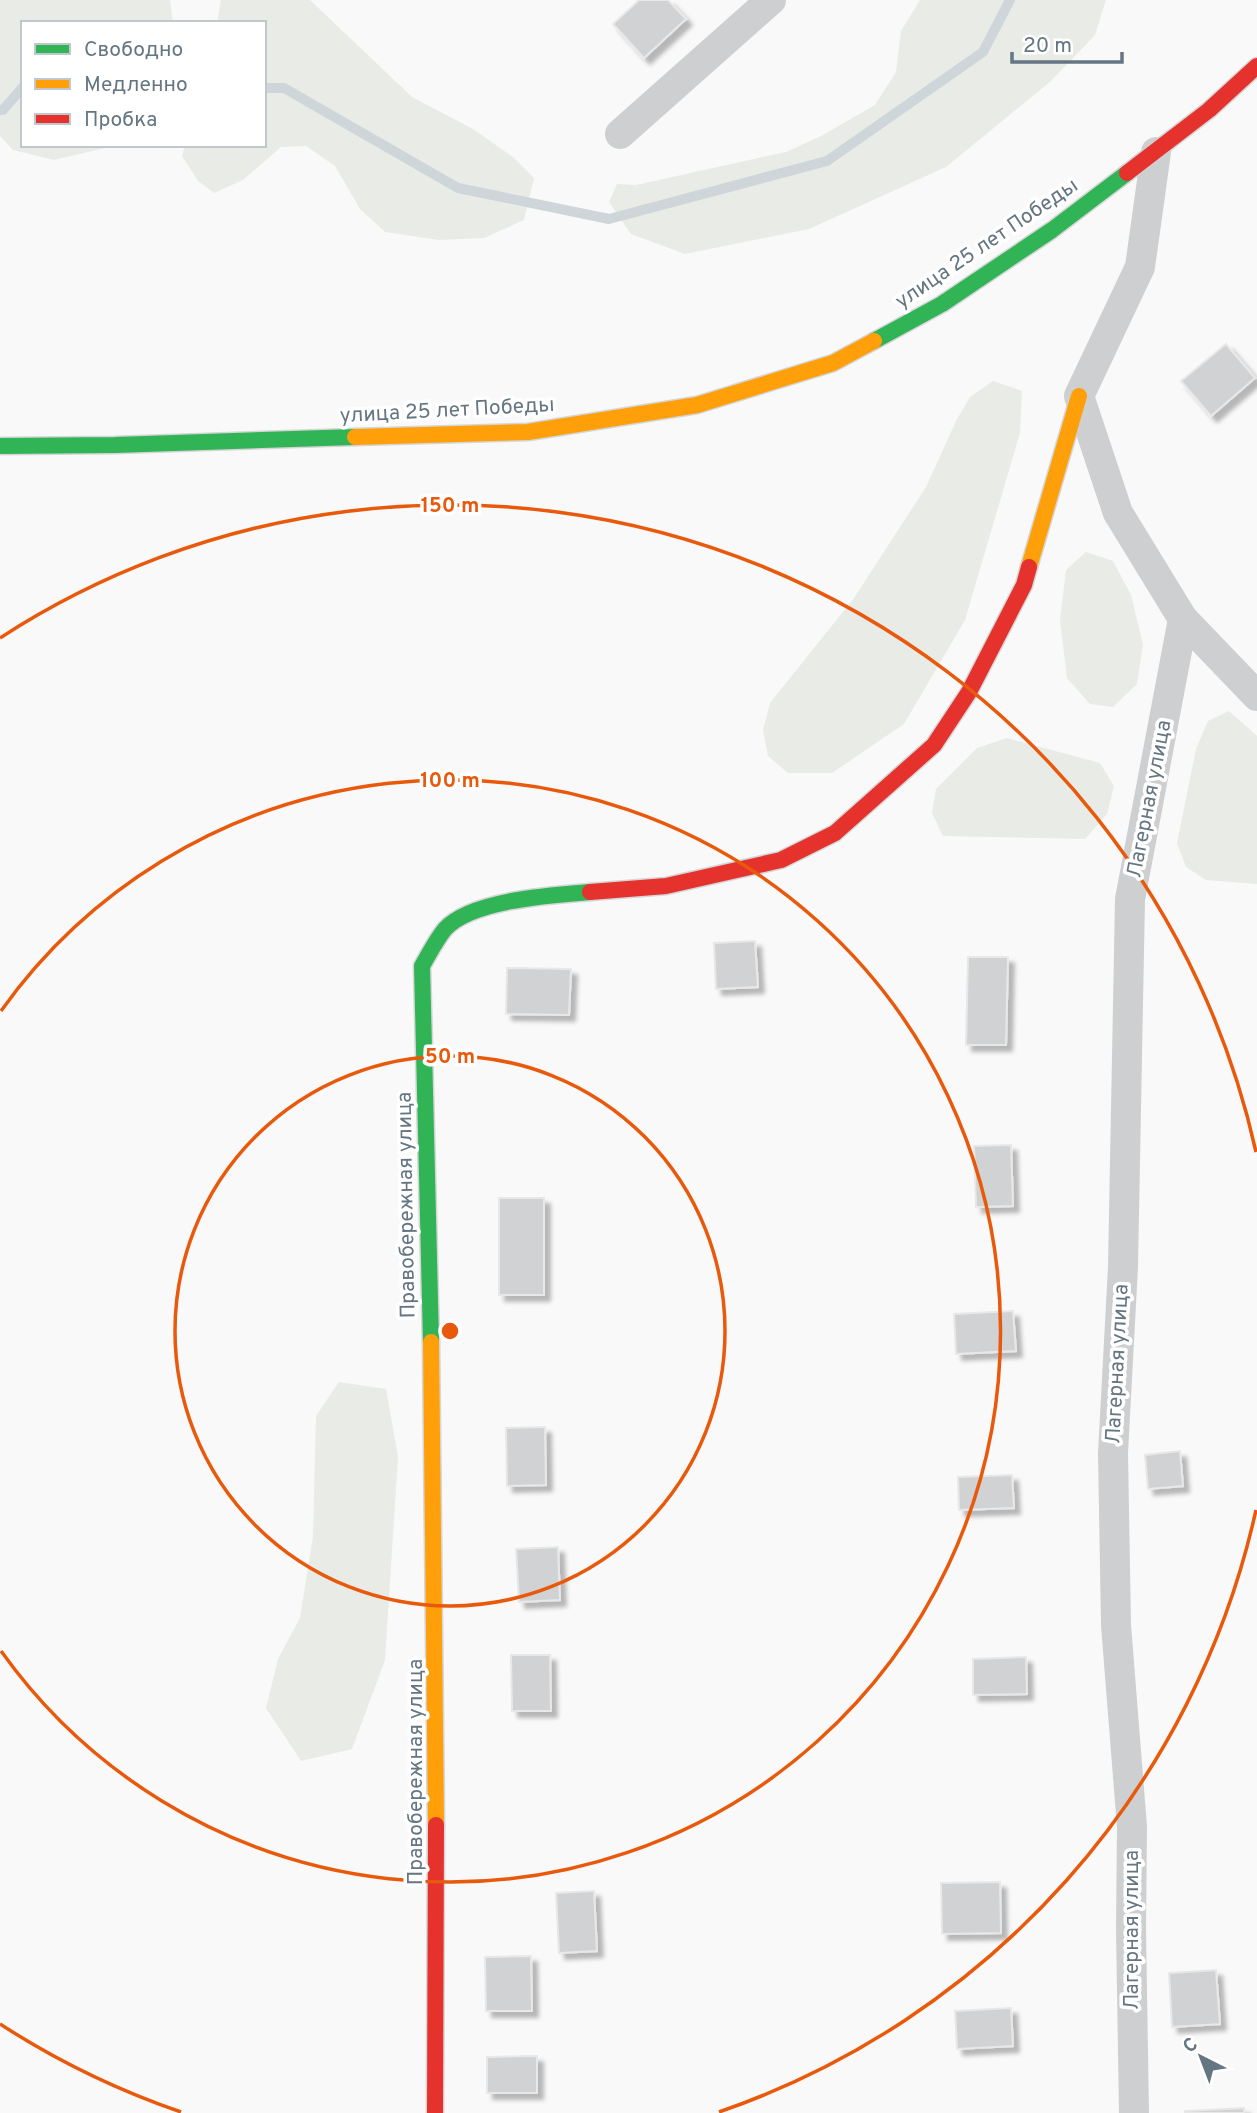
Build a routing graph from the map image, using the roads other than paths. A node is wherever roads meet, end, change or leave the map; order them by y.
1 (771, 0) edge
2 (1257, 66) edge
3 (620, 134) dead end
4 (1156, 152) junction
5 (1079, 396) junction
6 (0, 446) edge
7 (1183, 619) junction
8 (1257, 696) edge
9 (435, 2113) edge
10 (1134, 2113) edge

1 - 3 street
2 - 4 street, улица 25 лет Победы
4 - 5 street
4 - 6 street, улица 25 лет Победы
5 - 7 street
5 - 9 street, Правобережная улица
7 - 8 street
7 - 10 street, Лагерная улица

